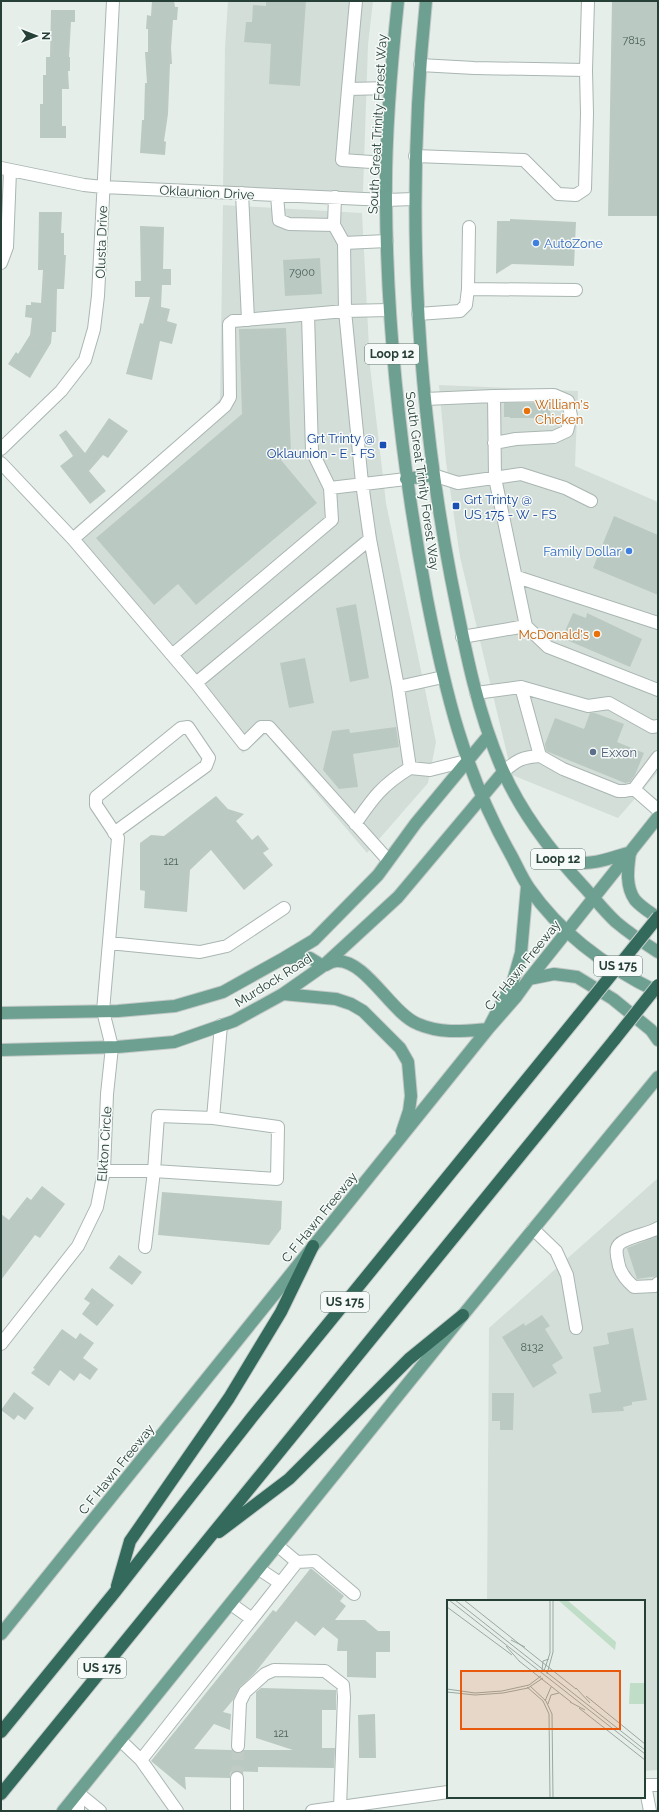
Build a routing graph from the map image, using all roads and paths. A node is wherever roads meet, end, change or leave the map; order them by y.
1 (113, 1) edge
2 (356, 1) edge
3 (398, 1) edge
4 (426, 1) edge
5 (588, 1) edge
6 (420, 65) junction
7 (586, 70) junction
8 (390, 88) junction
9 (348, 89) junction
10 (415, 156) junction
11 (386, 162) junction
12 (5, 169) edge
13 (103, 187) junction
14 (242, 193) junction
15 (277, 195) junction
16 (335, 198) junction
17 (414, 199) junction
18 (386, 200) junction
19 (334, 225) junction
20 (469, 227) dead end
21 (387, 241) junction
22 (344, 243) junction
23 (1, 263) edge
24 (468, 288) junction
25 (576, 290) dead end
26 (389, 310) junction
27 (345, 311) junction
28 (418, 314) junction
29 (308, 315) junction
30 (248, 320) junction
31 (494, 396) junction
32 (425, 399) junction
33 (494, 442) junction
34 (1, 449) edge
35 (1, 463) edge
36 (433, 474) junction
37 (406, 478) junction
38 (495, 478) junction
39 (362, 483) junction
40 (330, 488) junction
41 (591, 501) dead end
42 (73, 539) junction
43 (370, 539) junction
44 (517, 578) junction
45 (658, 623) edge
46 (526, 626) junction
47 (462, 637) junction
48 (172, 655) junction
49 (443, 677) junction
50 (196, 683) junction
51 (398, 686) junction
52 (521, 687) junction
53 (658, 690) edge
54 (476, 693) junction
55 (658, 726) edge
56 (489, 735) junction
57 (540, 756) junction
58 (658, 757) edge
59 (466, 761) junction
60 (410, 768) junction
61 (503, 772) junction
62 (634, 789) junction
63 (482, 799) junction
64 (658, 810) edge
65 (658, 817) edge
66 (355, 824) junction
67 (114, 833) junction
68 (552, 852) junction
69 (631, 852) junction
70 (388, 860) junction
71 (527, 886) junction
72 (594, 898) junction
73 (284, 908) dead end
74 (658, 917) edge
75 (566, 932) junction
76 (109, 943) junction
77 (658, 952) edge
78 (284, 958) junction
79 (323, 966) junction
80 (529, 979) junction
81 (658, 985) edge
82 (658, 992) edge
83 (283, 994) junction
84 (103, 1011) junction
85 (1, 1013) edge
86 (221, 1025) junction
87 (488, 1029) junction
88 (658, 1040) edge
89 (112, 1047) junction
90 (1, 1050) edge
91 (658, 1077) edge
92 (213, 1118) junction
93 (400, 1140) junction
94 (104, 1171) junction
95 (154, 1171) junction
96 (658, 1228) edge
97 (533, 1229) junction
98 (313, 1246) junction
99 (145, 1247) dead end
100 (658, 1283) edge
101 (463, 1315) junction
102 (576, 1328) dead end
103 (1, 1344) edge
104 (203, 1543) junction
105 (278, 1546) junction
106 (297, 1562) junction
107 (259, 1569) junction
108 (280, 1583) junction
109 (115, 1592) junction
110 (354, 1594) dead end
111 (231, 1604) junction
112 (252, 1619) junction
113 (1, 1634) edge
114 (1, 1732) edge
115 (120, 1740) junction
116 (238, 1746) tunnel mouth
117 (140, 1760) junction
118 (237, 1778) tunnel mouth
119 (645, 1785) edge
120 (658, 1785) edge
121 (447, 1792) edge
122 (78, 1793) junction
123 (1, 1794) edge
124 (340, 1808) junction
125 (63, 1811) edge
126 (78, 1811) edge
127 (100, 1811) edge
128 (177, 1811) edge
129 (237, 1811) edge
130 (312, 1811) edge
131 (650, 1811) edge

1 - 13 street, Olusta Drive
2 - 9 street
3 - 8 main road, South Great Trinity Forest Way / Loop 12
4 - 6 main road, South Great Trinity Forest Way / Loop 12
5 - 7 street
6 - 7 street
6 - 10 main road, South Great Trinity Forest Way / Loop 12
7 - 10 street
8 - 9 street
8 - 11 main road, South Great Trinity Forest Way / Loop 12
9 - 11 street
10 - 17 main road, South Great Trinity Forest Way / Loop 12
11 - 18 main road, South Great Trinity Forest Way / Loop 12
12 - 13 street, Oklaunion Drive
12 - 23 street
13 - 14 street, Oklaunion Drive
13 - 34 street, Olusta Drive
14 - 15 street, Oklaunion Drive
14 - 30 street
15 - 16 street, Oklaunion Drive
15 - 19 street
16 - 18 street, Oklaunion Drive
16 - 19 street
17 - 18 street, Oklaunion Drive
17 - 28 main road, South Great Trinity Forest Way / Loop 12
18 - 21 main road, South Great Trinity Forest Way / Loop 12
19 - 22 street
20 - 24 street
21 - 22 street
21 - 26 main road, South Great Trinity Forest Way / Loop 12
22 - 27 street
24 - 25 street
24 - 28 street
26 - 27 street
26 - 37 main road, South Great Trinity Forest Way / Loop 12
27 - 29 street
27 - 39 street
28 - 32 main road, South Great Trinity Forest Way / Loop 12
29 - 30 street
29 - 40 street
30 - 42 street
31 - 32 street
31 - 33 street
31 - 33 street
32 - 36 main road, South Great Trinity Forest Way / Loop 12
33 - 38 street
35 - 42 street
36 - 37 main road
36 - 38 street
36 - 47 main road, South Great Trinity Forest Way / Loop 12
37 - 39 street
37 - 49 main road, South Great Trinity Forest Way / Loop 12
38 - 41 street
38 - 44 street
39 - 40 street
39 - 43 street
40 - 48 street
42 - 48 street
43 - 50 street
43 - 51 street
44 - 45 street
44 - 46 street
46 - 47 street
46 - 53 street
47 - 54 main road, South Great Trinity Forest Way / Loop 12
48 - 50 street
49 - 51 street
49 - 59 main road, South Great Trinity Forest Way / Loop 12
50 - 66 street
51 - 60 street
52 - 54 street
52 - 55 street
52 - 57 street
54 - 56 main road, South Great Trinity Forest Way / Loop 12
56 - 59 main road, Murdock Road
56 - 61 main road, South Great Trinity Forest Way / Loop 12
57 - 61 street
57 - 62 street
58 - 62 street
59 - 60 street
59 - 63 main road, South Great Trinity Forest Way / Loop 12
59 - 70 main road, Murdock Road
60 - 66 street
61 - 63 main road, Murdock Road
61 - 68 main road, South Great Trinity Forest Way / Loop 12
62 - 64 street
63 - 71 main road, South Great Trinity Forest Way / Loop 12
63 - 79 main road, Murdock Road
65 - 69 main road, C F Hawn Freeway
66 - 70 street
67 - 67 street
67 - 76 street, Elkton Circle
68 - 69 main road
68 - 72 main road, South Great Trinity Forest Way / Loop 12
69 - 72 main road, C F Hawn Freeway
69 - 74 main road
70 - 78 main road, Murdock Road
71 - 75 main road, South Great Trinity Forest Way / Loop 12
71 - 87 main road
72 - 75 main road, C F Hawn Freeway
72 - 77 main road, Loop 12
73 - 76 street
74 - 109 highway, US 175, bridge
75 - 80 main road, C F Hawn Freeway
75 - 82 main road, Loop 12
76 - 84 street, Elkton Circle
78 - 79 main road
78 - 84 main road, Murdock Road
79 - 83 main road, Murdock Road
79 - 87 main road
80 - 87 main road, C F Hawn Freeway
80 - 88 main road
81 - 104 highway, US 175, bridge
83 - 86 main road, Murdock Road
83 - 93 main road
84 - 85 main road, Murdock Road
84 - 89 street, Elkton Circle
86 - 89 main road, Murdock Road
86 - 92 street
87 - 93 main road, C F Hawn Freeway
89 - 90 main road, Murdock Road
89 - 94 street, Elkton Circle
91 - 97 main road
92 - 95 street
92 - 95 street
93 - 98 main road, C F Hawn Freeway
94 - 95 street
94 - 103 street, Elkton Circle
95 - 99 street
96 - 100 street
97 - 101 main road
97 - 102 street
98 - 109 highway
98 - 113 main road, C F Hawn Freeway
101 - 104 highway
101 - 105 main road
104 - 123 highway, US 175
105 - 106 street
105 - 107 main road
106 - 108 street
106 - 110 street
107 - 108 street
107 - 111 main road
108 - 112 street
109 - 114 highway, US 175
111 - 112 street
111 - 115 main road
112 - 117 street
115 - 117 street
115 - 122 main road
116 - 124 street
117 - 128 street
118 - 129 street
119 - 120 street
119 - 131 street
121 - 124 street
122 - 125 main road
122 - 126 street
122 - 127 street
124 - 130 street

